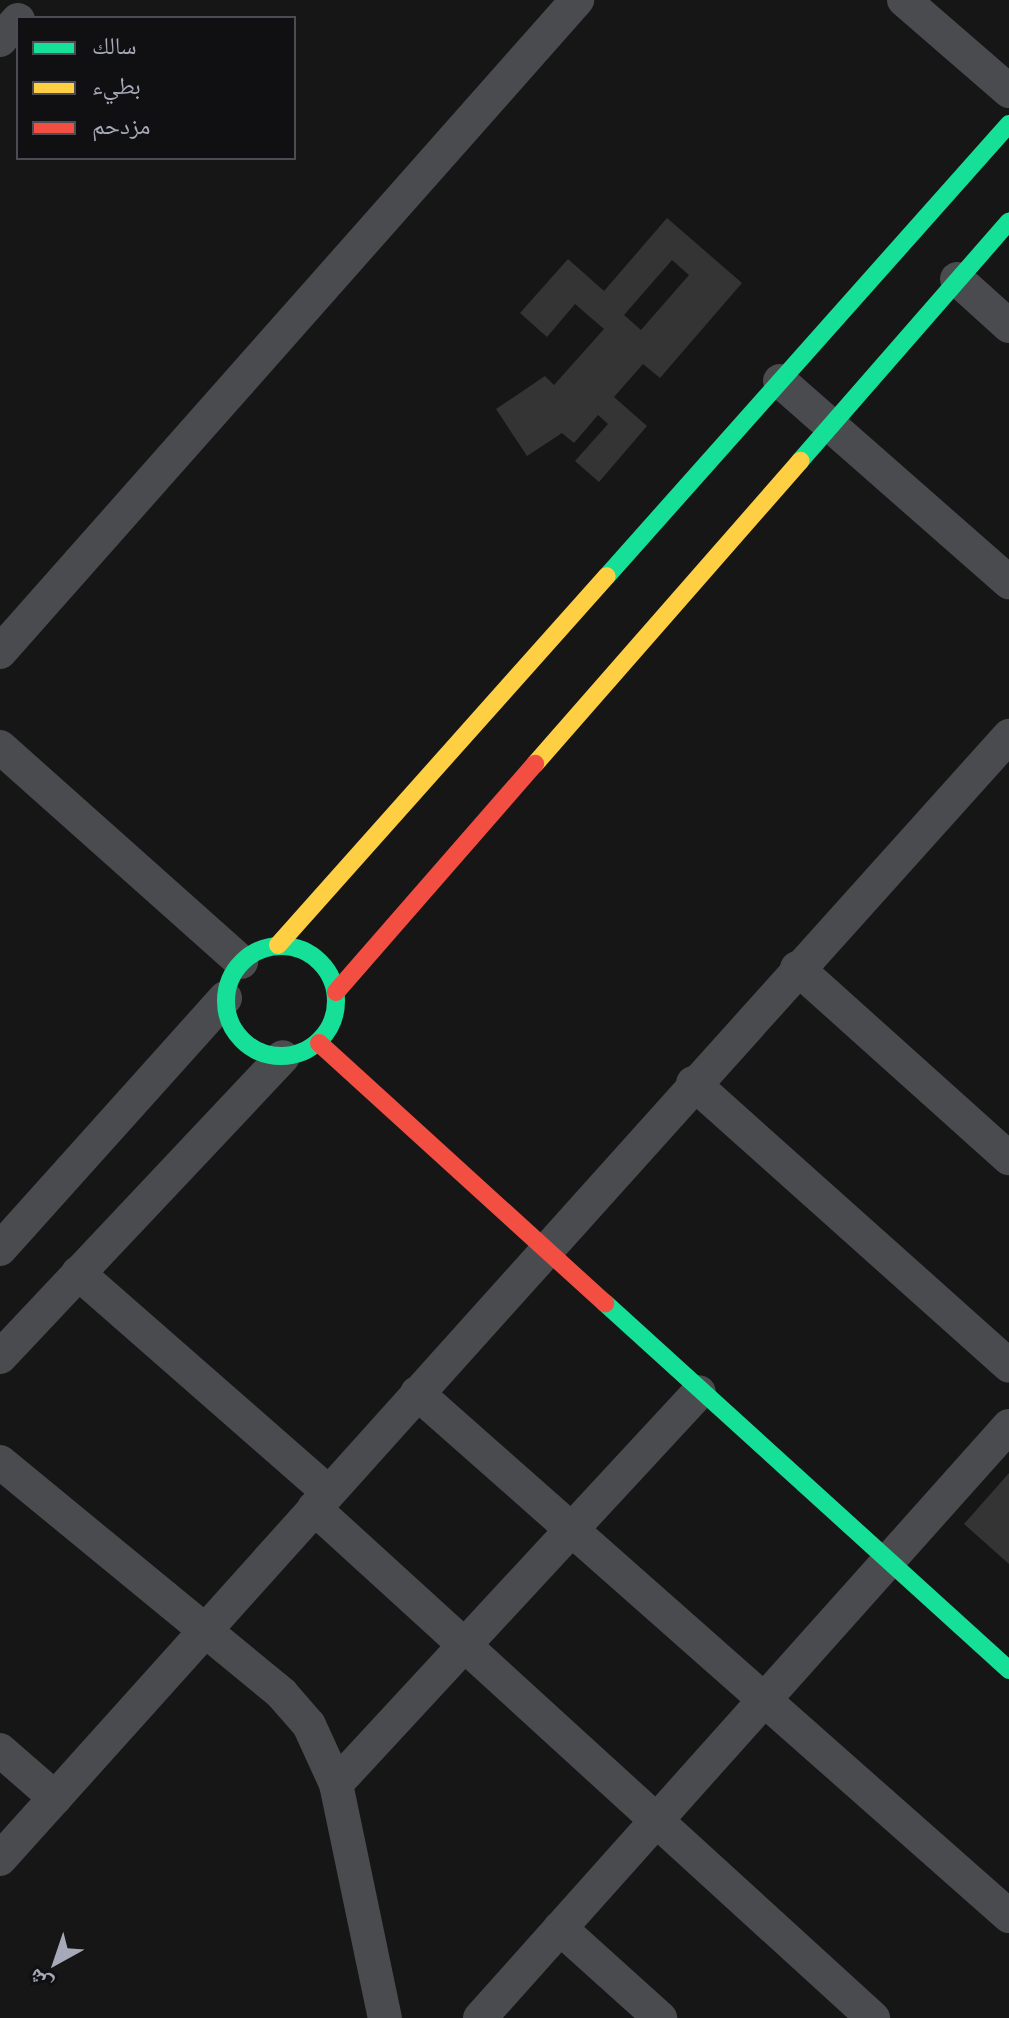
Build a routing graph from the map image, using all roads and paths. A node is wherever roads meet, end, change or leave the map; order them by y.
1 (36, 0) edge
2 (577, 0) edge
3 (904, 0) edge
4 (22, 16) edge
5 (16, 22) edge
6 (0, 40) edge
7 (1009, 91) edge
8 (1009, 124) edge
9 (1009, 221) edge
10 (957, 279) junction
11 (1009, 326) edge
12 (780, 381) junction
13 (832, 426) junction
14 (1009, 582) edge
15 (0, 652) edge
16 (1009, 736) edge
17 (0, 747) edge
18 (278, 945) junction
19 (241, 962) junction
20 (797, 968) junction
21 (336, 992) junction
22 (225, 998) junction
23 (319, 1043) junction
24 (283, 1057) junction
25 (693, 1083) junction
26 (1009, 1158) edge
27 (0, 1249) edge
28 (545, 1249) junction
29 (78, 1273) junction
30 (0, 1357) edge
31 (1009, 1366) edge
32 (699, 1392) junction
33 (417, 1393) junction
34 (1009, 1426) edge
35 (0, 1462) edge
36 (321, 1500) junction
37 (572, 1529) junction
38 (888, 1561) junction
39 (204, 1631) junction
40 (464, 1646) junction
41 (1009, 1670) edge
42 (765, 1700) junction
43 (0, 1750) edge
44 (336, 1784) junction
45 (55, 1798) junction
46 (656, 1821) junction
47 (0, 1859) edge
48 (1009, 1916) edge
49 (560, 1928) junction
50 (385, 2018) edge
51 (480, 2018) edge
52 (660, 2018) edge
53 (873, 2018) edge

1 - 4 street
2 - 15 street
3 - 7 street
5 - 6 street
8 - 12 street
9 - 10 street
10 - 11 street
10 - 13 street
12 - 13 street
12 - 18 street
13 - 14 street
13 - 21 street
16 - 20 street
17 - 19 street
18 - 19 street
18 - 21 street
19 - 22 street
20 - 25 street
20 - 26 street
21 - 23 street
22 - 24 street
22 - 27 street
23 - 24 street
23 - 28 street
24 - 29 street
25 - 28 street
25 - 31 street
28 - 32 street
28 - 33 street
29 - 30 street
29 - 36 street
32 - 37 street
32 - 38 street
33 - 36 street
33 - 37 street
34 - 38 street
35 - 39 street
36 - 39 street
36 - 40 street
37 - 40 street
37 - 42 street
38 - 41 street
38 - 42 street
39 - 44 street
39 - 45 street
40 - 44 street
40 - 46 street
42 - 46 street
42 - 48 street
43 - 45 street
44 - 50 street
45 - 47 street
46 - 49 street
46 - 53 street
49 - 51 street
49 - 52 street

